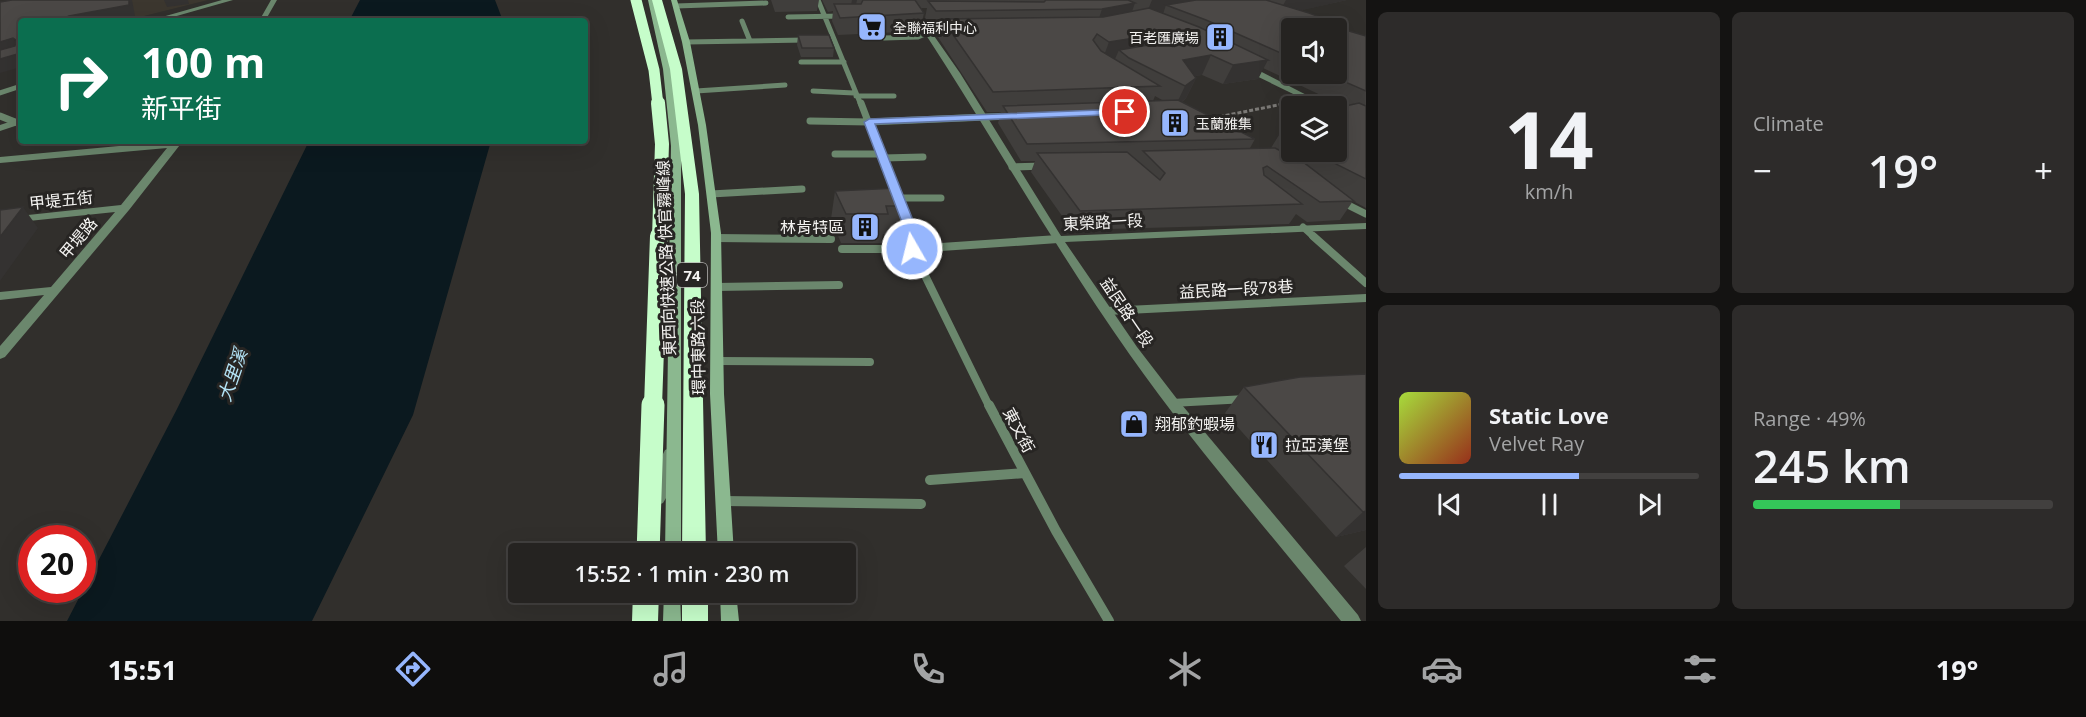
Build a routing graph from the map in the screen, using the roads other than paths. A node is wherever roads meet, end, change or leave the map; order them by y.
1 (230, 0) edge
2 (274, 0) edge
3 (636, 0) edge
4 (818, 0) edge
5 (906, 0) edge
6 (662, 1) edge
7 (766, 3) dead end
8 (847, 16) edge
9 (788, 17) dead end
10 (823, 17) junction
11 (164, 18) edge
12 (264, 18) edge
13 (742, 21) dead end
14 (933, 33) junction
15 (884, 38) dead end
16 (814, 39) edge
17 (824, 39) edge
18 (834, 39) junction
19 (750, 41) junction
20 (686, 42) junction
21 (801, 62) dead end
22 (844, 62) junction
23 (1235, 63) edge
24 (785, 85) dead end
25 (18, 87) edge
26 (696, 91) junction
27 (813, 91) dead end
28 (0, 93) edge
29 (855, 95) junction
30 (894, 96) dead end
31 (1302, 96) edge
32 (0, 116) edge
33 (1019, 116) edge
34 (983, 117) junction
35 (810, 121) dead end
36 (18, 122) edge
37 (869, 122) junction
38 (0, 128) edge
39 (167, 144) edge
40 (176, 144) edge
41 (835, 154) dead end
42 (882, 156) junction
43 (923, 157) dead end
44 (0, 160) edge
45 (1055, 165) edge
46 (1012, 167) junction
47 (802, 189) dead end
48 (711, 194) junction
49 (899, 198) junction
50 (941, 198) dead end
51 (1335, 198) edge
52 (125, 208) junction
53 (1366, 214) edge
54 (1294, 220) edge
55 (0, 221) edge
56 (1366, 226) edge
57 (1303, 227) junction
58 (716, 238) junction
59 (831, 238) dead end
60 (1058, 239) junction
61 (842, 249) dead end
62 (912, 249) junction
63 (1366, 283) edge
64 (840, 285) dead end
65 (717, 287) junction
66 (55, 290) junction
67 (0, 296) edge
68 (1366, 298) edge
69 (1107, 311) junction
70 (0, 354) edge
71 (718, 361) junction
72 (870, 362) dead end
73 (1255, 399) edge
74 (1172, 403) junction
75 (675, 436) junction
76 (1025, 473) junction
77 (930, 480) dead end
78 (723, 501) junction
79 (921, 504) dead end
80 (646, 543) edge
81 (649, 543) edge
82 (673, 543) edge
83 (694, 543) edge
84 (725, 543) edge
85 (637, 603) edge
86 (646, 603) edge
87 (672, 603) edge
88 (695, 603) edge
89 (729, 603) edge
90 (635, 621) edge
91 (645, 621) edge
92 (672, 621) edge
93 (695, 621) edge
94 (730, 621) edge
95 (1109, 621) edge
96 (1352, 621) edge

1 - 11 street
2 - 12 street
3 - 80 highway, 東西向快速公路 快官霧峰線 / 74, bridge
4 - 10 lane, 東文街
5 - 14 street, 益民路一段
6 - 7 lane
6 - 20 street, 環中東路六段
6 - 75 street, 環中東路六段
6 - 83 highway, 東西向快速公路 快官霧峰線 / 74
8 - 10 lane
9 - 10 lane
10 - 18 lane, 東文街
13 - 19 lane
14 - 15 lane
14 - 34 street, 益民路一段
16 - 19 lane
17 - 18 lane
18 - 22 lane, 東文街
19 - 20 lane
20 - 26 street, 環中東路六段
21 - 22 lane
22 - 29 lane, 東文街
23 - 31 street
24 - 26 lane
25 - 28 lane
26 - 48 street, 環中東路六段
27 - 29 lane
29 - 30 lane
29 - 37 lane, 東文街
32 - 36 lane
33 - 34 lane
34 - 37 lane
34 - 46 street, 益民路一段
35 - 37 lane
36 - 38 street
37 - 42 lane, 東文街
39 - 44 street
40 - 52 street, 甲堤路
41 - 42 lane
42 - 43 lane
42 - 49 lane, 東文街
45 - 46 lane
46 - 60 street, 益民路一段
47 - 48 lane
48 - 58 street, 環中東路六段
49 - 50 lane
49 - 62 lane, 東文街
51 - 53 lane
52 - 55 street, 甲堤五街
52 - 66 street, 甲堤路
54 - 57 street
56 - 57 street, 東榮路一段
57 - 60 street, 東榮路一段
57 - 63 lane
58 - 59 lane
58 - 65 street, 環中東路六段
60 - 62 lane, 東榮路一段
60 - 69 street, 益民路一段
61 - 62 lane, 東榮路一段
62 - 76 lane, 東文街
64 - 65 lane
65 - 71 street, 環中東路六段
66 - 67 street
66 - 70 street, 甲堤路
68 - 69 lane, 益民路一段78巷
69 - 74 street, 益民路一段
71 - 72 lane
71 - 78 street, 環中東路六段
73 - 74 lane
74 - 96 street, 益民路一段
75 - 81 street, 環中東路六段
75 - 82 street, 環中東路六段
76 - 77 lane
76 - 95 lane, 東文街
78 - 79 lane
78 - 84 street, 環中東路六段
85 - 90 street
86 - 91 highway
87 - 92 street
88 - 93 highway
89 - 94 street

